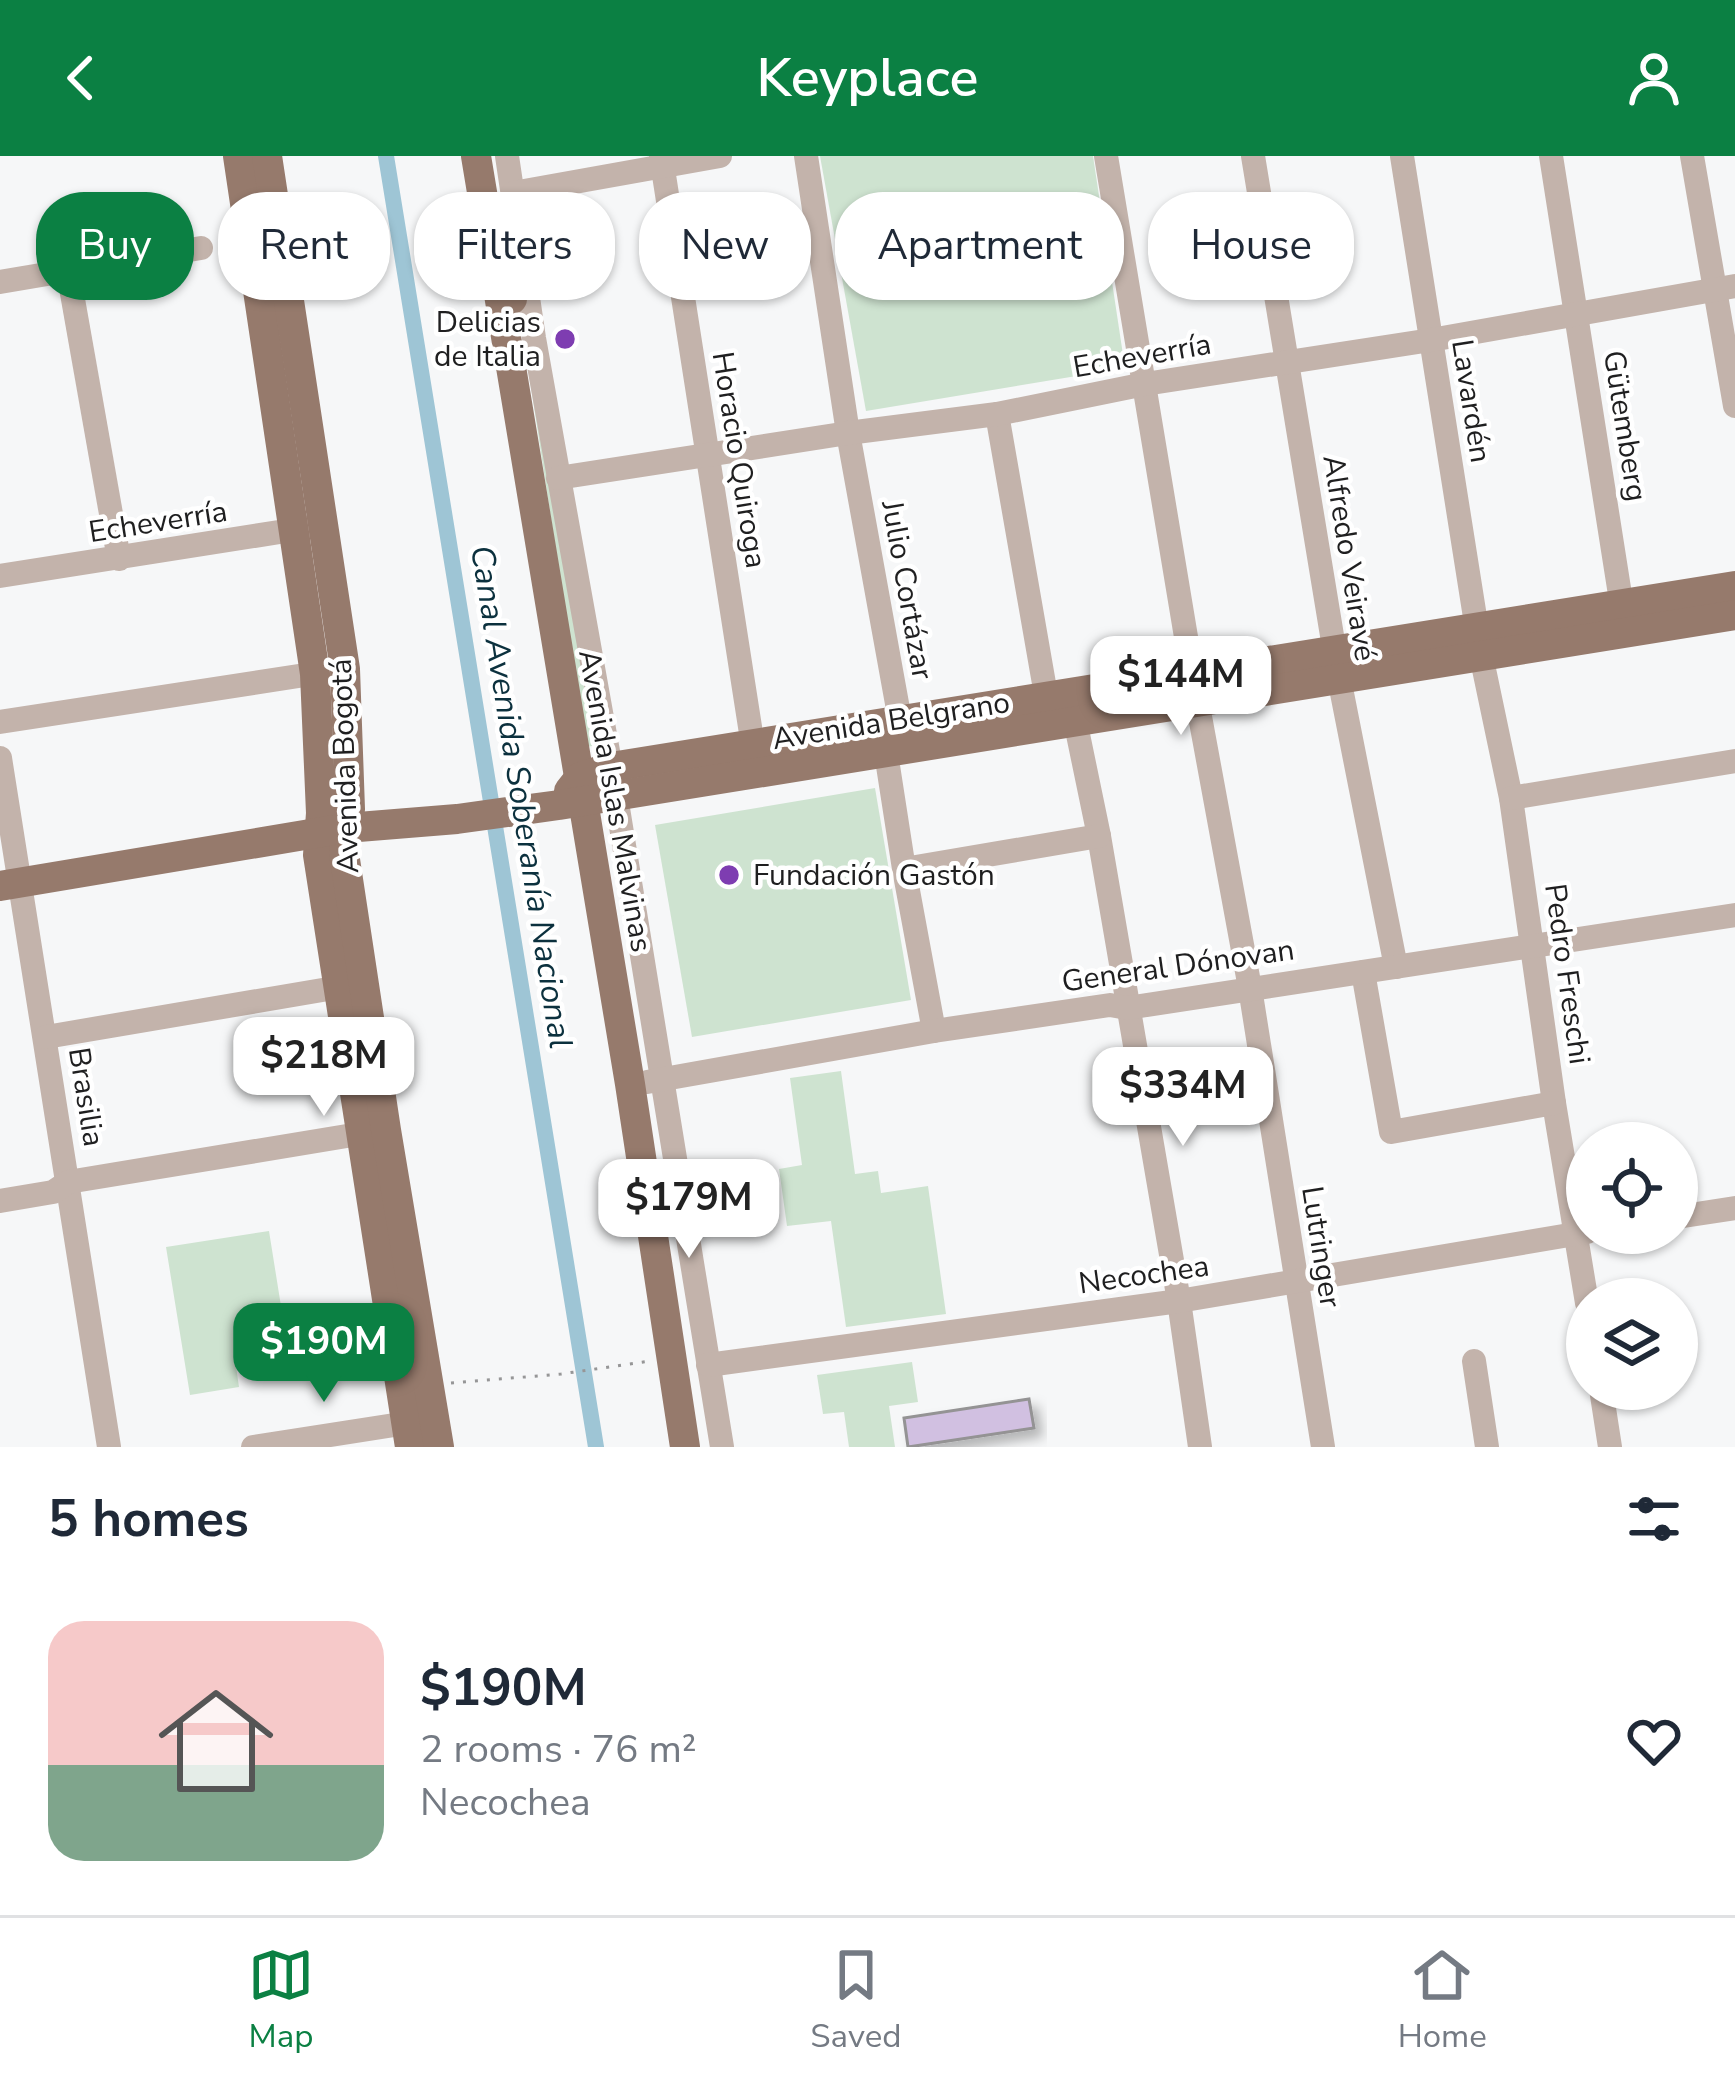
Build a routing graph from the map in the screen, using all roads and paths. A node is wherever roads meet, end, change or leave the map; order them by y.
1 (238, 156) edge
2 (267, 156) edge
3 (476, 156) edge
4 (507, 156) edge
5 (720, 156) edge
6 (806, 156) edge
7 (1106, 156) edge
8 (1253, 156) edge
9 (1402, 156) edge
10 (1551, 156) edge
11 (1692, 156) edge
12 (662, 160) edge
13 (513, 192) edge
14 (518, 192) edge
15 (201, 248) dead end
16 (194, 249) edge
17 (36, 276) edge
18 (0, 282) edge
19 (1725, 287) edge
20 (73, 300) edge
21 (512, 300) edge
22 (528, 300) edge
23 (1577, 314) junction
24 (1431, 340) junction
25 (509, 362) junction
26 (1287, 362) junction
27 (1145, 384) junction
28 (1735, 406) edge
29 (998, 413) junction
30 (848, 433) junction
31 (707, 455) junction
32 (558, 478) junction
33 (310, 527) junction
34 (119, 559) junction
35 (0, 576) edge
36 (1735, 586) edge
37 (1735, 615) edge
38 (1624, 618) junction
39 (1479, 641) junction
40 (1336, 664) junction
41 (330, 671) junction
42 (1195, 688) junction
43 (1046, 695) junction
44 (900, 719) junction
45 (1075, 720) junction
46 (0, 722) edge
47 (886, 753) junction
48 (0, 758) edge
49 (755, 759) junction
50 (1735, 761) edge
51 (613, 781) junction
52 (574, 794) junction
53 (1510, 798) junction
54 (333, 830) junction
55 (1099, 836) junction
56 (904, 869) junction
57 (10, 884) edge
58 (1735, 915) edge
59 (1534, 946) junction
60 (1396, 967) junction
61 (1363, 972) junction
62 (340, 987) junction
63 (1250, 988) junction
64 (1127, 1008) junction
65 (934, 1031) junction
66 (46, 1036) junction
67 (662, 1079) junction
68 (630, 1084) junction
69 (1555, 1103) junction
70 (373, 1131) junction
71 (1566, 1158) edge
72 (68, 1182) junction
73 (0, 1201) edge
74 (1735, 1208) edge
75 (1698, 1214) edge
76 (1566, 1236) edge
77 (1297, 1283) junction
78 (1179, 1301) junction
79 (393, 1343) junction
80 (302, 1357) dead end
81 (670, 1358) junction
82 (1474, 1361) dead end
83 (708, 1365) junction
84 (429, 1385) junction
85 (1604, 1410) edge
86 (422, 1434) edge
87 (109, 1447) edge
88 (253, 1447) edge
89 (685, 1447) edge
90 (722, 1447) edge
91 (1200, 1447) edge
92 (1322, 1447) edge
93 (1487, 1447) edge
94 (1610, 1447) edge

1 - 33 main road, Avenida Bogotá
2 - 33 main road, Avenida Bogotá
3 - 25 main road, Avenida Islas Malvinas
4 - 13 street, Avenida Islas Malvinas
5 - 12 street
6 - 30 street, Julio Cortázar
7 - 27 street, Lutringer
8 - 26 street, Alfredo Veiravé
9 - 24 street, Lavardén
10 - 23 street, Gütemberg
11 - 19 street
12 - 14 street
12 - 31 street, Horacio Quiroga
15 - 16 street
17 - 18 street
19 - 23 street, Echeverría
19 - 28 street
20 - 34 street
21 - 25 main road
22 - 32 street, Avenida Islas Malvinas
23 - 24 street, Echeverría
23 - 38 street, Gütemberg
24 - 26 street, Echeverría
24 - 39 street, Lavardén
25 - 52 main road, Avenida Islas Malvinas
26 - 27 street, Echeverría
26 - 40 street, Alfredo Veiravé
27 - 29 street, Echeverría
27 - 42 street, Lutringer
29 - 30 street, Echeverría
29 - 43 street
30 - 31 street, Echeverría
30 - 44 street, Julio Cortázar
31 - 32 street, Echeverría
31 - 49 street, Horacio Quiroga
32 - 51 street, Avenida Islas Malvinas
33 - 34 street, Echeverría
33 - 41 main road, Avenida Bogotá
34 - 35 street, Echeverría
36 - 38 main road, Avenida Belgrano
37 - 38 main road, Avenida Belgrano
38 - 39 main road, Avenida Belgrano
39 - 40 main road, Avenida Belgrano
39 - 53 street, Pedro Freschi
40 - 42 main road, Avenida Belgrano
40 - 60 street, Alfredo Veiravé
41 - 46 street
41 - 54 main road, Avenida Bogotá
42 - 43 main road, Avenida Belgrano
42 - 45 main road, Avenida Belgrano
42 - 63 street, Lutringer
43 - 44 main road, Avenida Belgrano
43 - 45 street
44 - 47 street, Julio Cortázar
44 - 49 main road, Avenida Belgrano
45 - 47 main road, Avenida Belgrano
45 - 55 street
47 - 49 main road, Avenida Belgrano
47 - 56 street
48 - 57 street, Brasilia
49 - 51 main road, Avenida Belgrano
50 - 53 street
51 - 52 main road, Avenida Belgrano
51 - 67 street, Avenida Islas Malvinas
52 - 54 main road, Avenida Belgrano
52 - 68 main road, Avenida Islas Malvinas
53 - 59 street, Pedro Freschi
54 - 57 main road, Avenida Belgrano
54 - 62 main road, Avenida Bogotá
54 - 70 main road, Avenida Bogotá
55 - 56 street
55 - 64 street
56 - 65 street
57 - 66 street, Brasilia
58 - 59 street, General Dónovan
59 - 60 street, General Dónovan
59 - 69 street, Pedro Freschi
60 - 61 street, General Dónovan
61 - 63 street, General Dónovan
61 - 69 street
62 - 66 street
62 - 70 main road, Avenida Bogotá
63 - 64 street, General Dónovan
63 - 77 street, Lutringer
64 - 65 street, General Dónovan
64 - 78 street
65 - 67 street, General Dónovan
66 - 72 street, Brasilia
67 - 68 street, General Dónovan
67 - 83 street, Avenida Islas Malvinas
68 - 81 main road, Avenida Islas Malvinas
69 - 71 street, Pedro Freschi
70 - 72 street
70 - 79 main road, Avenida Bogotá
70 - 84 main road, Avenida Bogotá
72 - 73 street
72 - 87 street, Brasilia
74 - 75 street
76 - 77 street, Necochea
77 - 78 street, Necochea
77 - 92 street, Lutringer
78 - 83 street, Necochea
78 - 91 street
79 - 80 street
79 - 86 main road, Avenida Bogotá
81 - 84 path
81 - 89 main road, Avenida Islas Malvinas
82 - 93 street
83 - 90 street, Avenida Islas Malvinas
84 - 86 main road, Avenida Bogotá
85 - 94 street
86 - 88 street

